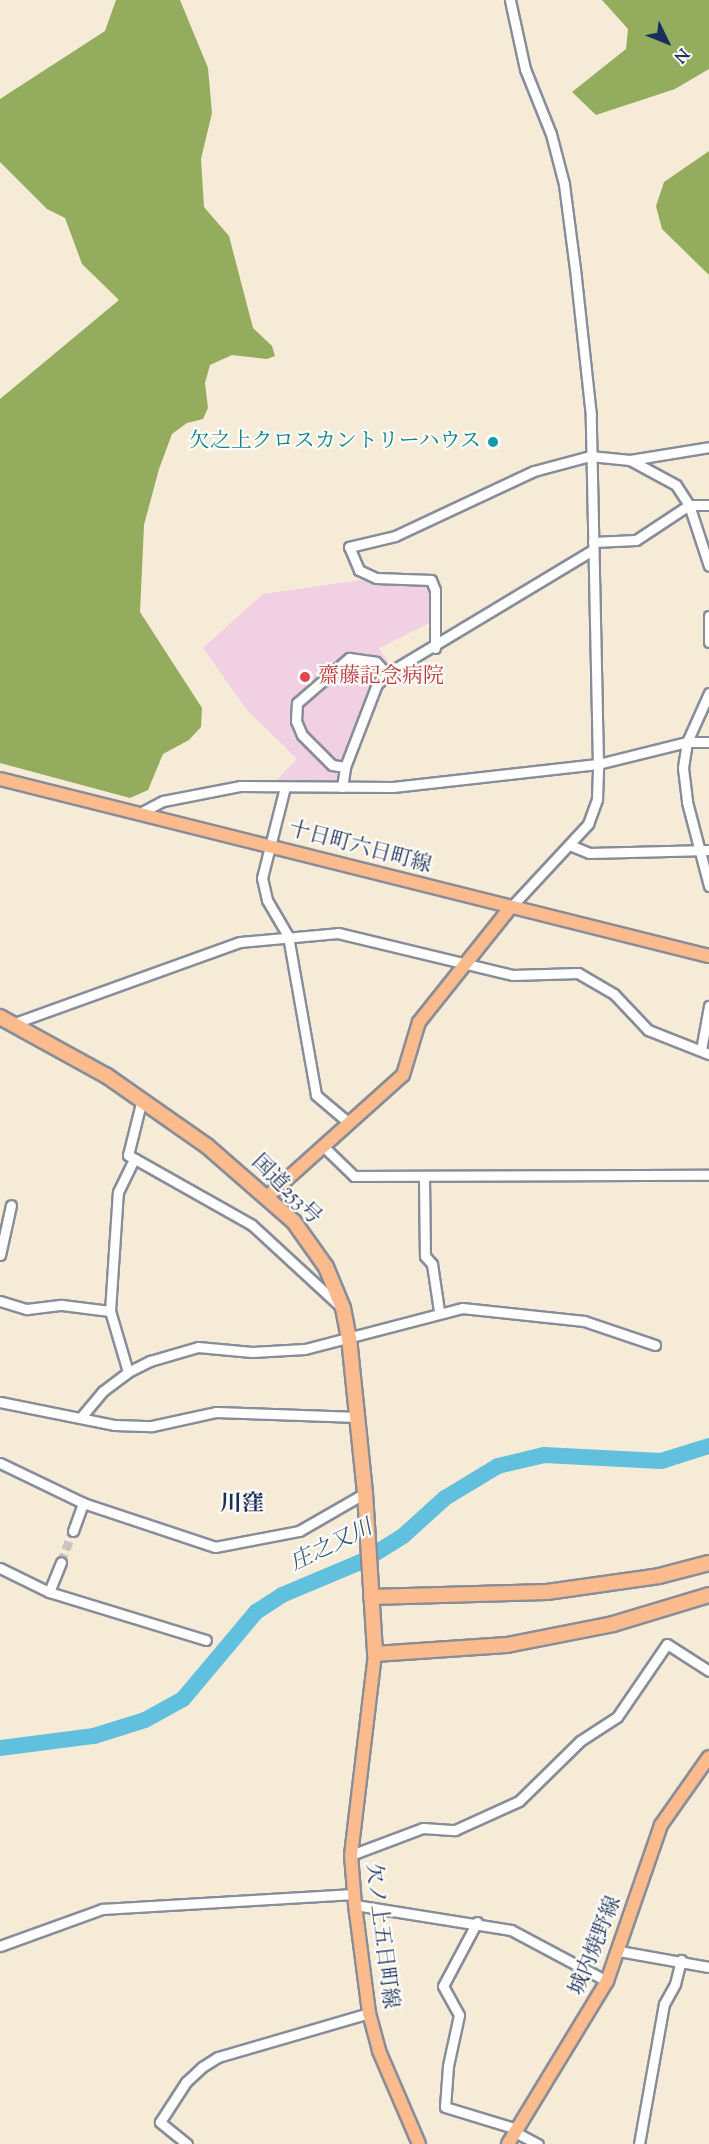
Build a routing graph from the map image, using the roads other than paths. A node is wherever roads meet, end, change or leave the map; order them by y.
1 (510, 0) edge
2 (709, 447) edge
3 (590, 456) junction
4 (630, 460) junction
5 (689, 505) junction
6 (709, 505) edge
7 (593, 546) junction
8 (709, 566) edge
9 (709, 616) edge
10 (709, 642) edge
11 (435, 648) junction
12 (387, 675) junction
13 (709, 693) edge
14 (687, 742) junction
15 (709, 742) edge
16 (598, 764) junction
17 (345, 767) junction
18 (0, 779) edge
19 (285, 787) junction
20 (342, 787) junction
21 (142, 812) junction
22 (268, 844) junction
23 (572, 846) junction
24 (704, 850) edge
25 (709, 886) edge
26 (510, 908) junction
27 (288, 936) junction
28 (709, 956) edge
29 (463, 965) junction
30 (709, 1006) edge
31 (6, 1020) edge
32 (705, 1052) edge
33 (142, 1099) junction
34 (349, 1123) junction
35 (323, 1146) junction
36 (135, 1159) junction
37 (709, 1175) edge
38 (424, 1179) junction
39 (268, 1196) junction
40 (11, 1205) dead end
41 (0, 1255) edge
42 (0, 1301) edge
43 (343, 1308) junction
44 (110, 1311) junction
45 (440, 1311) junction
46 (349, 1338) junction
47 (655, 1346) dead end
48 (128, 1372) junction
49 (0, 1402) edge
50 (82, 1416) junction
51 (358, 1417) junction
52 (0, 1463) edge
53 (365, 1492) junction
54 (83, 1503) junction
55 (74, 1531) tunnel mouth
56 (60, 1562) tunnel mouth
57 (709, 1563) edge
58 (0, 1568) edge
59 (49, 1592) junction
60 (709, 1595) edge
61 (371, 1597) junction
62 (206, 1641) dead end
63 (375, 1654) junction
64 (709, 1671) edge
65 (709, 1757) edge
66 (351, 1855) junction
67 (354, 1900) junction
68 (477, 1922) junction
69 (0, 1946) edge
70 (619, 1951) junction
71 (681, 1960) junction
72 (709, 1967) edge
73 (607, 1981) junction
74 (369, 2013) junction
75 (516, 2131) junction
76 (187, 2144) edge
77 (418, 2144) edge
78 (508, 2144) edge
79 (538, 2144) edge
80 (639, 2144) edge

1 - 3 street
2 - 4 street
3 - 4 street
3 - 7 street
3 - 11 street
4 - 5 street
5 - 6 street
5 - 7 street
5 - 8 street
7 - 11 street
7 - 16 street
9 - 10 street
11 - 12 street
12 - 17 street
12 - 17 street
13 - 14 street
14 - 15 street
14 - 16 street
14 - 24 street
16 - 20 street
16 - 23 street
17 - 20 street
18 - 21 main road, 十日町六日町線
19 - 20 street
19 - 21 street
19 - 22 street
21 - 22 main road, 十日町六日町線
22 - 26 main road, 十日町六日町線
22 - 27 street
23 - 24 street
23 - 26 street
24 - 25 street
26 - 28 main road, 十日町六日町線
26 - 29 main road
27 - 29 street
27 - 31 street
27 - 34 street
29 - 32 street
29 - 34 main road
30 - 32 street
31 - 33 highway, 国道253号
33 - 36 street
33 - 39 highway, 国道253号
34 - 35 main road
35 - 38 street
35 - 39 main road
36 - 43 street
36 - 44 street
37 - 38 street
38 - 45 street
39 - 43 highway, 国道253号
40 - 41 street
42 - 44 street
43 - 46 highway, 国道253号
44 - 48 street
45 - 46 street
45 - 47 street
46 - 48 street
46 - 51 highway, 国道253号
48 - 50 street
49 - 50 street
50 - 51 street
51 - 53 highway, 国道253号
52 - 54 street
53 - 54 street
53 - 61 highway, 国道253号
54 - 55 street
56 - 59 street
57 - 61 highway
58 - 59 street
59 - 62 street
60 - 63 highway
61 - 63 highway, 国道253号
63 - 66 main road, 欠ノ上五日町線
64 - 66 street
65 - 70 main road, 城内焼野線
66 - 67 main road, 欠ノ上五日町線
67 - 68 street
67 - 69 street
67 - 74 main road, 欠ノ上五日町線
68 - 73 street
68 - 75 street
70 - 71 street
70 - 73 main road, 城内焼野線
71 - 72 street
71 - 80 street
73 - 75 main road, 城内焼野線
74 - 76 street
74 - 77 main road, 欠ノ上五日町線
75 - 78 main road, 城内焼野線
75 - 79 street

